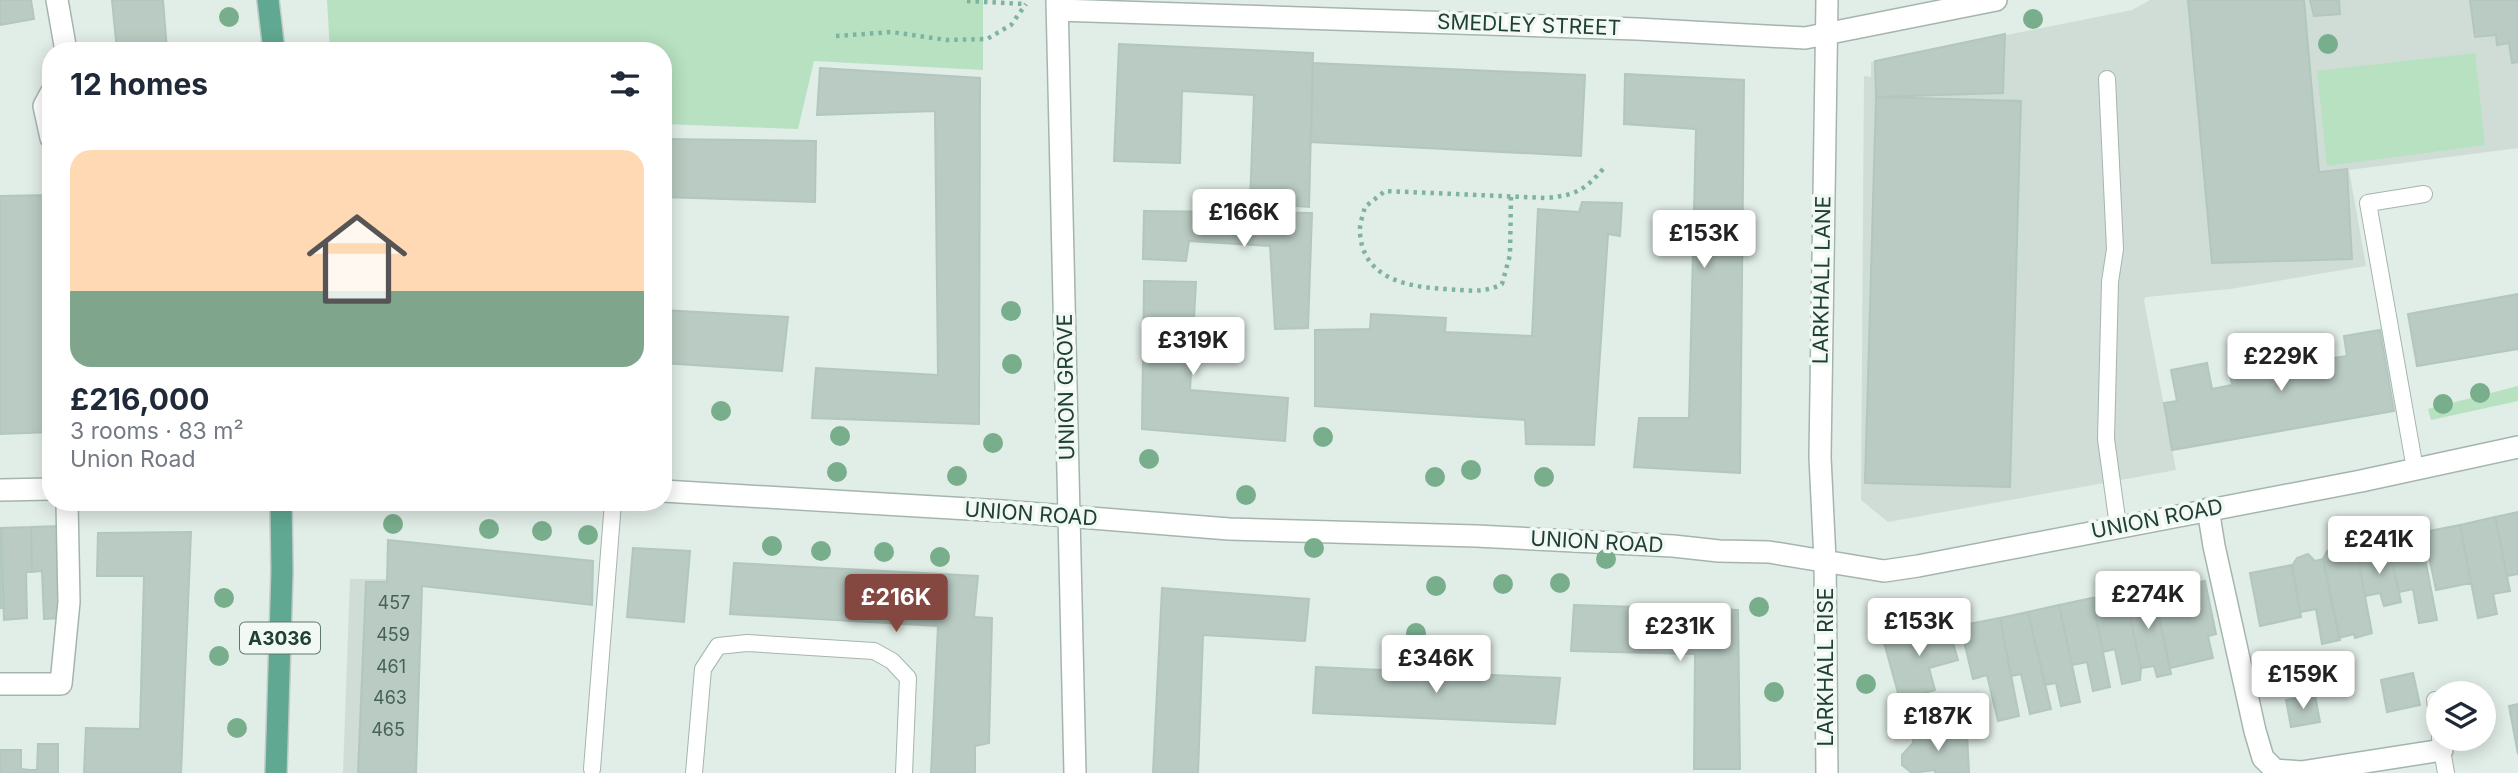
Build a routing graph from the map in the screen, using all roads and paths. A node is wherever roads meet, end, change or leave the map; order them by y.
1 (57, 0) edge
2 (268, 0) edge
3 (1827, 0) edge
4 (1996, 0) edge
5 (967, 1) edge
6 (1026, 4) junction
7 (1058, 5) edge
8 (1826, 35) junction
9 (836, 36) dead end
10 (64, 42) edge
11 (273, 42) edge
12 (2107, 79) dead end
13 (1603, 169) dead end
14 (2424, 194) dead end
15 (1511, 197) junction
16 (2518, 447) edge
17 (2415, 469) junction
18 (42, 489) edge
19 (0, 490) edge
20 (672, 492) edge
21 (2208, 509) junction
22 (67, 511) edge
23 (281, 511) edge
24 (612, 511) edge
25 (1069, 517) junction
26 (2118, 526) junction
27 (1825, 560) junction
28 (0, 684) edge
29 (2426, 747) edge
30 (2442, 751) edge
31 (592, 769) dead end
32 (276, 773) edge
33 (694, 773) edge
34 (904, 773) edge
35 (1075, 773) edge
36 (1827, 773) edge
37 (2446, 773) edge

1 - 10 street
2 - 11 main road
3 - 8 street, LARKHALL LANE
4 - 8 street, SMEDLEY STREET
5 - 6 path
6 - 7 path
6 - 9 path
7 - 8 street, SMEDLEY STREET
7 - 25 street, UNION GROVE
8 - 27 street, LARKHALL LANE
12 - 26 lane
13 - 15 path
14 - 17 lane
15 - 15 path
16 - 17 street, UNION ROAD
17 - 21 street, UNION ROAD
18 - 19 street
20 - 25 street, UNION ROAD
21 - 26 street, UNION ROAD
21 - 29 street
22 - 28 street
23 - 32 main road, A3036
24 - 31 lane
25 - 27 street, UNION ROAD
25 - 35 street, UNION GROVE
26 - 27 street, UNION ROAD
27 - 36 street, LARKHALL RISE
30 - 37 lane
33 - 34 lane

